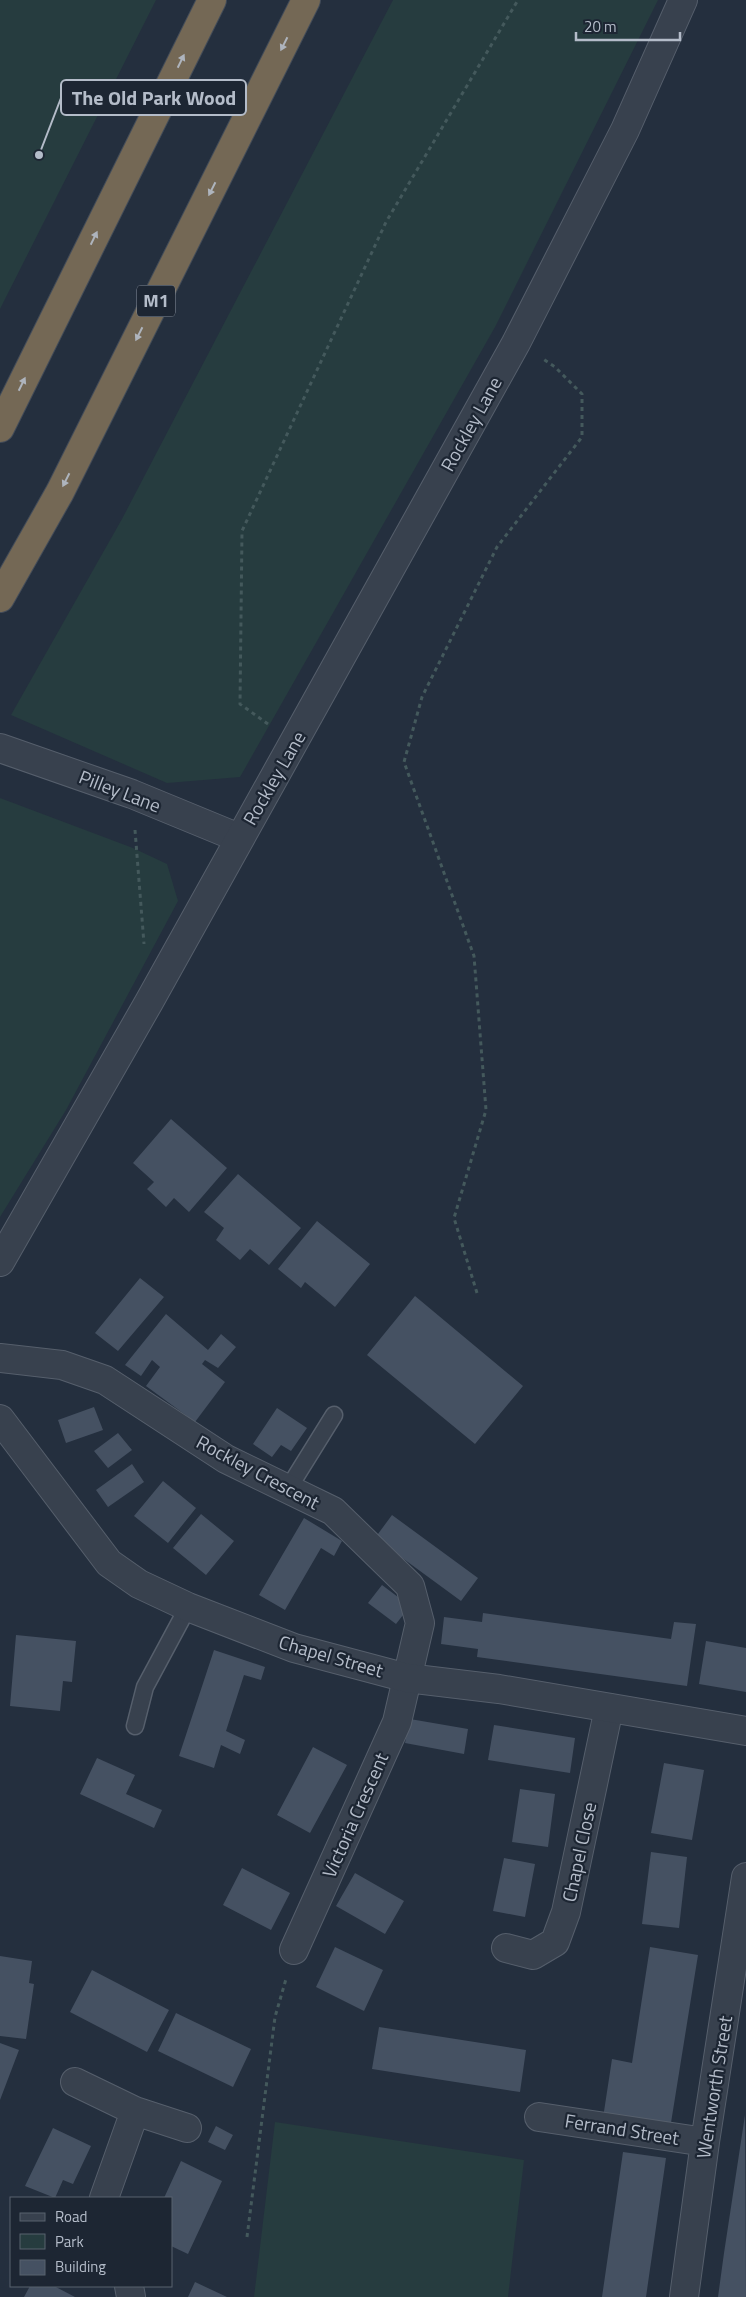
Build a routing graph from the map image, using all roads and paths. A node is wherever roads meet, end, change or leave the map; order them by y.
1 (212, 0) edge
2 (306, 0) edge
3 (518, 0) edge
4 (684, 0) edge
5 (516, 343) junction
6 (0, 428) edge
7 (0, 598) edge
8 (294, 742) junction
9 (0, 748) edge
10 (132, 794) junction
11 (239, 838) junction
12 (144, 952) dead end
13 (0, 1262) edge
14 (477, 1293) dead end
15 (0, 1358) edge
16 (334, 1415) dead end
17 (0, 1419) edge
18 (288, 1489) junction
19 (188, 1607) junction
20 (406, 1678) junction
21 (610, 1708) junction
22 (135, 1726) dead end
23 (746, 1731) edge
24 (746, 1877) edge
25 (506, 1948) dead end
26 (294, 1950) joint
27 (740, 1959) edge
28 (75, 2082) dead end
29 (135, 2111) junction
30 (539, 2116) dead end
31 (187, 2128) dead end
32 (705, 2142) junction
33 (104, 2197) edge
34 (247, 2237) dead end
35 (684, 2297) edge

6 -> 1 highway
2 -> 7 highway, M1
3 - 8 path
4 - 5 street, Rockley Lane
5 - 8 street, Rockley Lane
5 - 14 path
8 - 11 street, Rockley Lane
9 - 10 street, Pilley Lane
10 - 11 street, Pilley Lane
10 - 12 path
11 - 13 street, Rockley Lane
15 - 18 street, Rockley Crescent
16 - 18 lane
17 - 19 street, Chapel Street
18 - 20 street, Rockley Crescent
19 - 20 street, Chapel Street
19 - 22 lane
20 - 21 street, Chapel Street
20 - 26 street, Victoria Crescent
21 - 23 street, Chapel Street
21 - 25 street, Chapel Close
24 - 27 street, Wentworth Street
26 - 34 path
27 - 32 street, Wentworth Street
28 - 29 street
29 - 31 street
29 - 33 street
30 - 32 street, Ferrand Street
32 - 35 street, Wentworth Street

